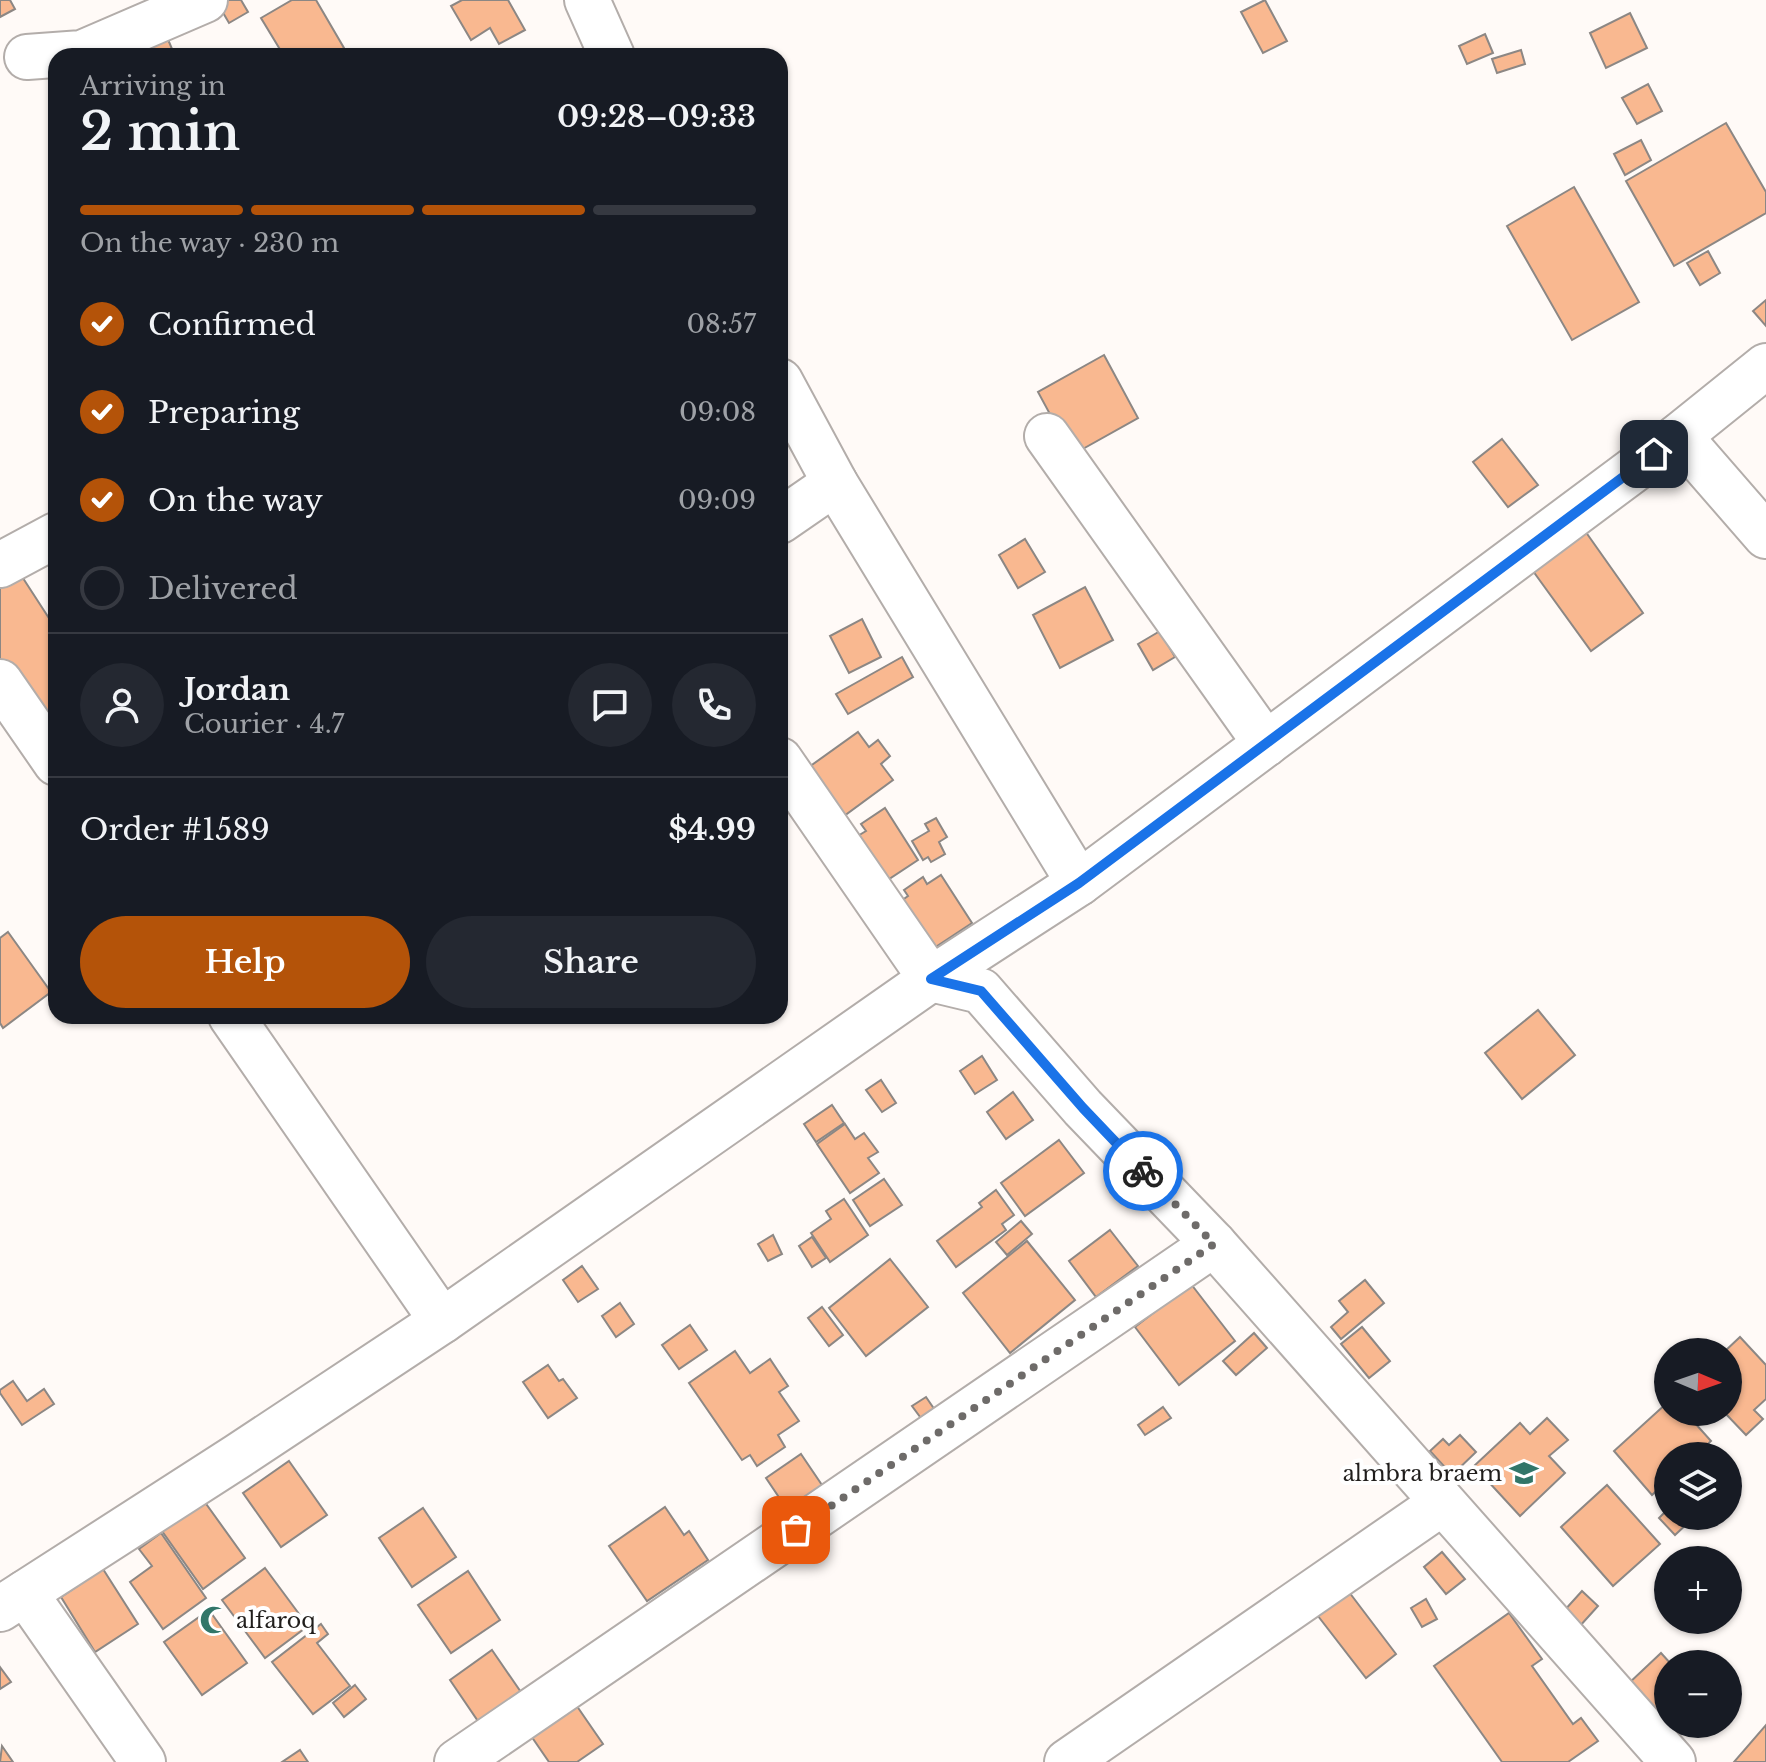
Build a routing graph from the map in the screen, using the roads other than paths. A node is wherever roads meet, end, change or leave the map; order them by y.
1 (205, 0) edge
2 (587, 0) edge
3 (94, 48) edge
4 (608, 48) edge
5 (48, 55) edge
6 (27, 57) dead end
7 (1766, 366) edge
8 (788, 396) edge
9 (1047, 436) dead end
10 (1679, 436) junction
11 (835, 483) junction
12 (788, 515) edge
13 (1766, 536) edge
14 (48, 539) edge
15 (0, 565) edge
16 (0, 682) edge
17 (1266, 744) junction
18 (48, 751) edge
19 (788, 772) edge
20 (1079, 883) junction
21 (931, 979) junction
22 (237, 1024) edge
23 (1214, 1244) junction
24 (442, 1321) junction
25 (1442, 1503) junction
26 (12, 1601) edge
27 (143, 1762) edge
28 (457, 1762) edge
29 (1067, 1762) edge
30 (1673, 1762) edge

1 - 3 street
2 - 4 street
5 - 6 street
7 - 10 street
8 - 11 street
9 - 17 street
10 - 13 street
10 - 17 street
11 - 12 street
11 - 20 street
14 - 15 street
16 - 18 street
17 - 20 street
19 - 21 street
20 - 21 street
21 - 23 street
21 - 24 street
22 - 24 street
23 - 25 street
23 - 28 street
24 - 26 street
25 - 29 street
25 - 30 street
26 - 27 street

